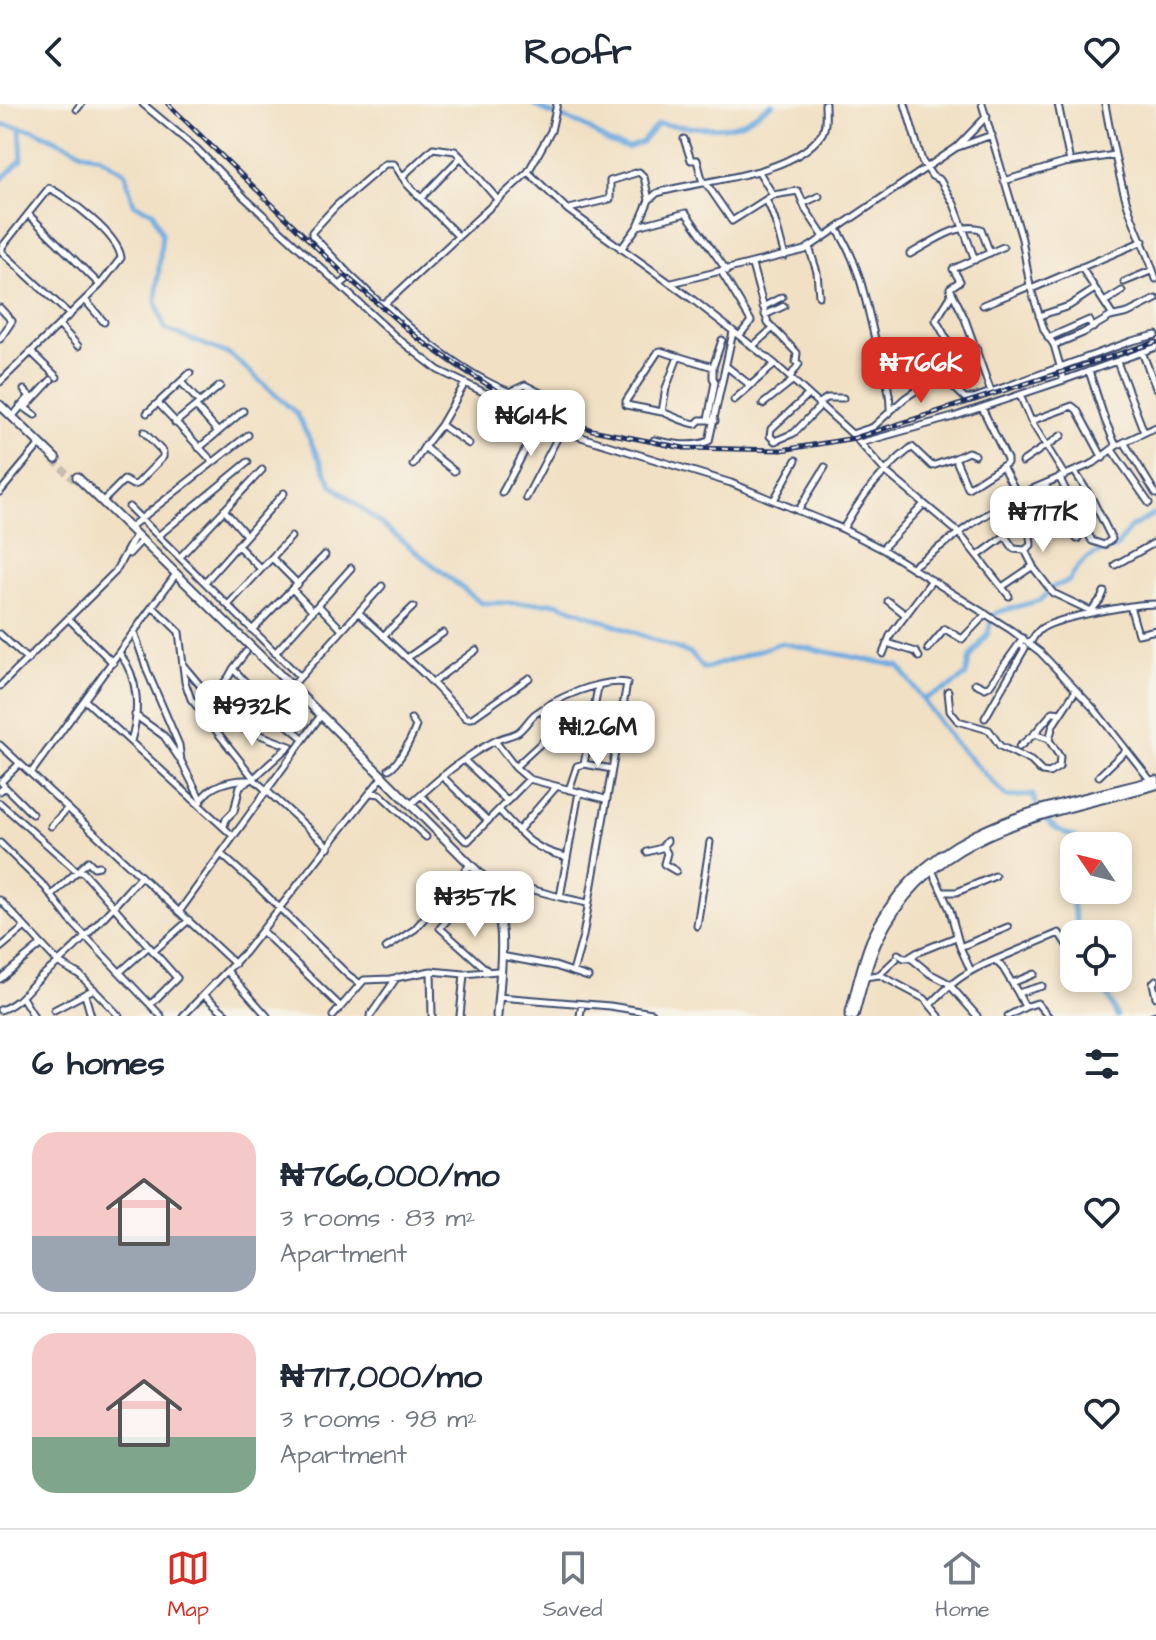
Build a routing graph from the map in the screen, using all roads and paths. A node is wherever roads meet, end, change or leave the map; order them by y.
1 (143, 104) edge
2 (557, 104) edge
3 (825, 104) edge
4 (905, 104) edge
5 (982, 104) edge
6 (1058, 104) edge
7 (1105, 104) edge
8 (987, 116) junction
9 (992, 135) junction
10 (684, 139) dead end
11 (957, 147) junction
12 (1115, 155) junction
13 (461, 157) junction
14 (1071, 162) junction
15 (927, 168) junction
16 (528, 172) junction
17 (759, 172) junction
18 (402, 177) junction
19 (1004, 181) junction
20 (704, 182) junction
21 (773, 195) junction
22 (819, 196) dead end
23 (421, 198) junction
24 (497, 199) junction
25 (649, 200) junction
26 (766, 200) junction
27 (804, 203) junction
28 (568, 210) junction
29 (28, 214) junction
30 (638, 226) junction
31 (964, 227) junction
32 (837, 229) junction
33 (458, 236) junction
34 (824, 237) junction
35 (1143, 241) junction
36 (809, 247) junction
37 (1003, 247) dead end
38 (621, 249) junction
39 (990, 253) junction
40 (910, 254) dead end
41 (785, 256) junction
42 (975, 260) junction
43 (752, 265) junction
44 (1081, 267) junction
45 (1153, 270) junction
46 (724, 272) junction
47 (351, 276) junction
48 (1156, 279) edge
49 (1124, 282) dead end
50 (671, 284) junction
51 (100, 285) junction
52 (340, 285) junction
53 (950, 288) junction
54 (1030, 288) junction
55 (1095, 289) junction
56 (1122, 291) dead end
57 (819, 296) dead end
58 (782, 297) dead end
59 (1156, 299) edge
60 (85, 300) junction
61 (1104, 302) junction
62 (385, 303) junction
63 (983, 305) dead end
64 (784, 306) dead end
65 (763, 307) junction
66 (0, 308) edge
67 (70, 315) junction
68 (765, 315) junction
69 (1039, 316) junction
70 (1113, 316) junction
71 (104, 322) dead end
72 (59, 325) junction
73 (773, 328) junction
74 (1093, 328) junction
75 (733, 331) junction
76 (740, 335) junction
77 (1156, 335) edge
78 (1148, 337) junction
79 (1048, 338) junction
80 (0, 339) edge
81 (722, 340) dead end
82 (1054, 345) junction
83 (78, 346) dead end
84 (753, 346) junction
85 (1156, 347) edge
86 (977, 350) junction
87 (1141, 352) junction
88 (32, 353) junction
89 (678, 357) junction
90 (1117, 362) junction
91 (960, 363) junction
92 (775, 364) junction
93 (725, 366) junction
94 (713, 367) junction
95 (1062, 368) junction
96 (1089, 371) junction
97 (190, 373) dead end
98 (941, 375) junction
99 (791, 379) junction
100 (1064, 380) junction
101 (0, 382) edge
102 (181, 382) junction
103 (464, 385) junction
104 (750, 385) junction
105 (220, 386) dead end
106 (1156, 388) edge
107 (24, 390) dead end
108 (510, 392) junction
109 (991, 392) junction
110 (808, 395) junction
111 (1020, 395) junction
112 (31, 398) junction
113 (552, 398) junction
114 (843, 398) dead end
115 (734, 400) dead end
116 (158, 403) junction
117 (763, 404) dead end
118 (893, 404) junction
119 (198, 405) junction
120 (819, 405) junction
121 (0, 407) edge
122 (22, 407) junction
123 (544, 408) junction
124 (982, 408) junction
125 (243, 411) dead end
126 (662, 412) junction
127 (147, 413) dead end
128 (35, 415) dead end
129 (12, 417) junction
130 (708, 420) junction
131 (541, 421) junction
132 (715, 421) junction
133 (1031, 421) junction
134 (175, 423) junction
135 (441, 425) junction
136 (1156, 427) edge
137 (561, 431) junction
138 (144, 432) dead end
139 (218, 432) junction
140 (1144, 432) junction
141 (852, 434) junction
142 (248, 435) dead end
143 (1062, 435) dead end
144 (654, 440) dead end
145 (1124, 442) junction
146 (469, 444) dead end
147 (860, 444) junction
148 (39, 445) junction
149 (1047, 445) junction
150 (424, 447) junction
151 (199, 448) junction
152 (1114, 448) junction
153 (975, 455) dead end
154 (955, 458) junction
155 (1103, 458) junction
156 (55, 460) tunnel mouth
157 (796, 460) dead end
158 (213, 462) junction
159 (248, 462) dead end
160 (1022, 462) dead end
161 (413, 465) dead end
162 (1002, 466) junction
163 (825, 467) dead end
164 (262, 470) dead end
165 (454, 471) dead end
166 (886, 472) junction
167 (1075, 472) junction
168 (1062, 477) junction
169 (1045, 484) junction
170 (0, 492) edge
171 (284, 493) dead end
172 (502, 493) dead end
173 (1156, 494) edge
174 (1018, 495) junction
175 (526, 498) dead end
176 (774, 500) junction
177 (1010, 500) junction
178 (102, 502) junction
179 (1054, 502) junction
180 (1149, 503) dead end
181 (924, 504) junction
182 (129, 507) dead end
183 (224, 510) junction
184 (798, 511) junction
185 (141, 518) junction
186 (1021, 518) junction
187 (129, 528) junction
188 (843, 529) junction
189 (959, 533) junction
190 (1088, 533) junction
191 (246, 535) junction
192 (158, 536) junction
193 (291, 537) dead end
194 (138, 541) junction
195 (1009, 542) junction
196 (1156, 542) edge
197 (237, 545) junction
198 (882, 549) junction
199 (1000, 549) dead end
200 (1025, 550) junction
201 (325, 555) dead end
202 (978, 555) junction
203 (180, 557) junction
204 (272, 558) junction
205 (1115, 565) dead end
206 (1033, 566) junction
207 (351, 568) dead end
208 (912, 568) junction
209 (261, 569) junction
210 (175, 576) junction
211 (932, 580) junction
212 (205, 582) junction
213 (298, 584) junction
214 (382, 586) dead end
215 (1002, 587) junction
216 (293, 590) junction
217 (1009, 596) dead end
218 (1111, 597) dead end
219 (888, 601) dead end
220 (1156, 604) edge
221 (228, 605) junction
222 (318, 605) junction
223 (1130, 606) junction
224 (413, 607) dead end
225 (154, 608) junction
226 (313, 611) junction
227 (358, 612) junction
228 (1092, 612) junction
229 (906, 615) junction
230 (990, 616) junction
231 (69, 619) junction
232 (252, 630) junction
233 (342, 630) junction
234 (1156, 630) edge
235 (443, 633) dead end
236 (0, 634) edge
237 (135, 634) junction
238 (383, 636) junction
239 (1021, 641) junction
240 (887, 643) junction
241 (1030, 643) junction
242 (928, 649) dead end
243 (476, 650) dead end
244 (246, 652) dead end
245 (275, 653) junction
246 (120, 654) junction
247 (883, 654) dead end
248 (919, 657) dead end
249 (407, 658) junction
250 (28, 660) junction
251 (113, 663) junction
252 (183, 665) junction
253 (233, 669) junction
254 (300, 677) junction
255 (529, 678) dead end
256 (1, 682) edge
257 (432, 683) junction
258 (975, 683) dead end
259 (292, 686) junction
260 (598, 687) junction
261 (1076, 690) junction
262 (948, 691) dead end
263 (209, 695) junction
264 (86, 701) junction
265 (198, 708) junction
266 (541, 710) junction
267 (1061, 713) junction
268 (135, 715) junction
269 (319, 718) junction
270 (985, 718) dead end
271 (411, 719) dead end
272 (211, 723) junction
273 (246, 730) junction
274 (1034, 734) junction
275 (589, 737) junction
276 (304, 739) junction
277 (1049, 739) junction
278 (131, 741) junction
279 (495, 741) junction
280 (619, 741) junction
281 (0, 745) edge
282 (289, 746) junction
283 (1019, 747) dead end
284 (297, 748) junction
285 (1126, 750) junction
286 (181, 761) junction
287 (465, 761) junction
288 (19, 764) junction
289 (584, 764) junction
290 (515, 767) junction
291 (389, 769) dead end
292 (612, 769) junction
293 (31, 773) junction
294 (442, 776) junction
295 (1099, 776) dead end
296 (382, 778) junction
297 (252, 779) junction
298 (529, 779) junction
299 (1155, 784) edge
300 (1, 786) edge
301 (556, 787) junction
302 (266, 790) junction
303 (569, 790) junction
304 (579, 792) junction
305 (371, 793) junction
306 (421, 795) junction
307 (200, 798) junction
308 (605, 799) junction
309 (507, 801) junction
310 (0, 803) edge
311 (411, 804) junction
312 (202, 806) junction
313 (67, 809) junction
314 (499, 810) junction
315 (32, 814) dead end
316 (1036, 815) junction
317 (488, 821) junction
318 (51, 826) dead end
319 (224, 827) junction
320 (518, 831) junction
321 (233, 836) junction
322 (426, 837) dead end
323 (710, 842) dead end
324 (0, 843) edge
325 (329, 847) junction
326 (647, 852) dead end
327 (221, 854) junction
328 (566, 857) junction
329 (99, 866) dead end
330 (469, 866) junction
331 (932, 869) junction
332 (676, 871) dead end
333 (78, 872) junction
334 (141, 876) junction
335 (995, 876) dead end
336 (943, 892) junction
337 (52, 895) junction
338 (560, 897) junction
339 (0, 900) edge
340 (587, 903) junction
341 (461, 905) dead end
342 (113, 906) junction
343 (280, 907) junction
344 (179, 912) junction
345 (189, 920) junction
346 (697, 926) dead end
347 (25, 927) junction
348 (501, 927) junction
349 (1008, 927) dead end
350 (262, 931) junction
351 (86, 935) junction
352 (1060, 935) edge
353 (956, 937) junction
354 (41, 945) junction
355 (960, 947) junction
356 (0, 948) edge
357 (386, 948) dead end
358 (151, 949) junction
359 (500, 955) junction
360 (911, 957) junction
361 (995, 960) junction
362 (59, 963) junction
363 (235, 964) junction
364 (970, 969) junction
365 (431, 971) junction
366 (493, 971) junction
367 (120, 972) junction
368 (228, 972) junction
369 (573, 972) junction
370 (464, 974) junction
371 (1034, 974) dead end
372 (880, 975) junction
373 (397, 977) junction
374 (588, 977) dead end
375 (865, 977) junction
376 (0, 978) edge
377 (1156, 980) edge
378 (359, 983) junction
379 (1012, 983) junction
380 (950, 985) junction
381 (1042, 986) dead end
382 (94, 989) junction
383 (1018, 993) junction
384 (85, 995) junction
385 (204, 995) junction
386 (22, 997) junction
387 (498, 997) junction
388 (1156, 997) edge
389 (151, 1004) junction
390 (582, 1004) junction
391 (930, 1005) junction
392 (340, 1006) junction
393 (1025, 1007) junction
394 (54, 1010) dead end
395 (2, 1012) edge
396 (33, 1015) edge
397 (91, 1016) edge
398 (119, 1016) edge
399 (161, 1016) edge
400 (183, 1016) edge
401 (228, 1016) edge
402 (267, 1016) edge
403 (333, 1016) edge
404 (370, 1016) edge
405 (432, 1016) edge
406 (460, 1016) edge
407 (495, 1016) edge
408 (580, 1016) edge
409 (654, 1016) edge
410 (851, 1016) edge
411 (939, 1016) edge
412 (977, 1016) edge
413 (1008, 1016) edge
414 (1048, 1016) edge

1 - 52 street
2 - 16 street
3 - 17 street
4 - 15 street
5 - 8 street
6 - 14 street
7 - 12 street
8 - 9 street
8 - 11 street
9 - 11 street
9 - 19 street
10 - 20 street
11 - 15 street
12 - 14 street
12 - 35 street
13 - 18 street
13 - 23 street
13 - 24 street
14 - 19 street
15 - 31 street
15 - 32 street
16 - 24 street
16 - 28 street
17 - 20 street
17 - 21 street
18 - 23 street
18 - 47 street
19 - 54 street
20 - 25 street
20 - 26 street
21 - 26 street
21 - 27 street
22 - 27 street
23 - 33 street
24 - 33 street
25 - 28 street
25 - 30 street
26 - 41 street
27 - 34 street
28 - 38 street
29 - 51 street
29 - 51 street
29 - 67 street
30 - 38 street
30 - 46 street
31 - 39 street
31 - 40 street
31 - 42 street
32 - 34 street
32 - 118 street
33 - 62 street
34 - 36 street
35 - 44 street
35 - 45 street
36 - 41 street
36 - 57 street
37 - 39 street
38 - 50 street
39 - 42 street
41 - 43 street
42 - 53 street
43 - 46 street
43 - 65 street
44 - 54 street
44 - 55 street
45 - 48 street
45 - 49 street
46 - 50 street
46 - 76 street
47 - 52 street
47 - 62 street
50 - 75 street
51 - 60 street
52 - 103 street
53 - 86 street
53 - 91 street
54 - 63 street
54 - 69 street
55 - 61 street
55 - 69 street
56 - 61 street
58 - 65 street
59 - 70 street
60 - 67 street
60 - 71 street
61 - 70 street
62 - 108 street
64 - 68 street
65 - 68 street
66 - 80 street
67 - 72 street
68 - 73 street
69 - 79 street
70 - 74 street
72 - 83 street
72 - 88 street
73 - 84 street
73 - 99 street
74 - 79 street
74 - 82 street
75 - 76 street
75 - 93 street
76 - 84 street
77 - 78 street
78 - 85 street
78 - 95 street
79 - 82 street
81 - 94 street
82 - 95 street
84 - 92 street
85 - 87 street
86 - 91 street
86 - 109 street
87 - 90 street
87 - 106 street
88 - 101 street
88 - 112 street
89 - 94 street
89 - 126 street
89 - 126 street
90 - 96 street
90 - 140 street
91 - 98 street
92 - 99 street
92 - 104 street
93 - 104 street
93 - 132 street
94 - 130 street
95 - 100 street
95 - 109 street
96 - 100 street
96 - 152 street
97 - 102 street
98 - 109 street
98 - 118 street
99 - 110 street
99 - 117 street
100 - 111 street
102 - 116 street
102 - 119 street
103 - 131 street
103 - 135 street
104 - 115 street
105 - 119 street
107 - 112 street
108 - 113 street
108 - 123 street
110 - 120 street
110 - 120 street
111 - 124 street
111 - 133 street
112 - 122 street
113 - 123 street
113 - 123 street
114 - 120 street
116 - 127 street
116 - 134 street
118 - 141 street
119 - 134 street
119 - 139 street
120 - 141 street
121 - 129 main road
121 - 148 main road
122 - 128 street
122 - 129 street
124 - 147 street
124 - 162 street
125 - 139 street
126 - 130 street
129 - 148 main road
130 - 132 street
131 - 137 street
131 - 172 street
132 - 144 street
133 - 149 street
133 - 155 street
134 - 151 street
135 - 146 street
135 - 150 street
136 - 140 street
137 - 175 street
137 - 176 street
138 - 178 street
139 - 151 street
140 - 145 street
141 - 147 street
142 - 158 street
143 - 149 street
145 - 152 street
145 - 173 street
147 - 166 street
148 - 156 main road
148 - 170 street
149 - 160 street
149 - 168 street
150 - 161 street
150 - 165 street
151 - 158 street
152 - 155 street
152 - 180 street
153 - 154 street
154 - 162 street
154 - 166 street
155 - 167 street
157 - 176 street
158 - 185 street
159 - 192 street
162 - 174 street
163 - 184 street
164 - 183 street
166 - 181 street
166 - 188 street
167 - 168 street
167 - 190 street
168 - 169 street
168 - 190 street
169 - 174 street
169 - 179 street
171 - 191 street
174 - 177 street
176 - 184 street
177 - 186 street
177 - 189 street
178 - 187 main road
178 - 194 main road
179 - 186 street
179 - 190 street
181 - 189 street
181 - 198 street
182 - 185 street
183 - 191 street
183 - 203 street
184 - 188 street
185 - 187 street
185 - 192 street
186 - 200 street
187 - 194 main road
188 - 198 street
189 - 202 street
189 - 208 street
191 - 197 street
192 - 203 street
193 - 204 street
194 - 210 main road
194 - 231 street
195 - 199 street
195 - 200 street
195 - 202 street
196 - 205 street
197 - 209 street
197 - 212 street
198 - 208 street
200 - 206 street
201 - 213 street
202 - 215 street
203 - 212 street
204 - 209 street
204 - 213 street
206 - 215 street
206 - 228 street
207 - 222 street
208 - 211 street
209 - 221 street
210 - 225 street
210 - 259 main road
210 - 269 main road
211 - 229 street
211 - 230 street
212 - 221 street
213 - 216 street
214 - 227 street
215 - 217 street
216 - 226 street
216 - 232 street
218 - 228 street
219 - 229 street
220 - 223 street
221 - 232 street
222 - 226 street
222 - 233 street
223 - 228 street
223 - 234 street
224 - 238 street
225 - 237 street
225 - 252 street
226 - 245 street
227 - 233 street
227 - 238 street
228 - 241 street
229 - 240 street
230 - 239 street
230 - 242 street
231 - 250 street
231 - 251 street
232 - 245 street
233 - 254 street
235 - 249 street
236 - 250 street
237 - 246 street
237 - 286 street
238 - 249 street
239 - 241 street
239 - 258 street
239 - 270 street
240 - 247 street
240 - 248 street
241 - 261 street
243 - 257 street
244 - 253 street
245 - 254 street
246 - 251 street
246 - 268 street
249 - 257 street
250 - 256 street
251 - 264 street
252 - 263 street
252 - 265 street
253 - 263 street
253 - 276 street
254 - 259 street
255 - 257 street
259 - 296 main road
260 - 266 street
260 - 275 street
260 - 280 street
261 - 267 street
261 - 285 street
262 - 277 street
263 - 265 street
263 - 273 street
264 - 278 street
264 - 293 street
265 - 272 street
266 - 279 street
266 - 290 street
267 - 274 street
267 - 277 street
268 - 278 street
268 - 286 street
269 - 276 street
269 - 296 main road
271 - 291 street
272 - 273 street
272 - 297 street
273 - 282 street
274 - 277 street
274 - 283 street
275 - 280 street
275 - 289 street
276 - 284 street
278 - 312 street
279 - 287 street
279 - 290 street
280 - 292 street
281 - 288 street
282 - 284 street
282 - 297 street
284 - 302 street
285 - 295 street
285 - 299 street
286 - 307 street
287 - 294 street
287 - 309 street
288 - 293 street
288 - 300 street
289 - 292 street
289 - 303 street
290 - 298 street
292 - 308 street
293 - 313 street
294 - 306 street
294 - 317 street
296 - 305 street
296 - 311 main road
296 - 330 main road
297 - 302 street
297 - 307 street
297 - 319 street
298 - 301 street
298 - 309 street
299 - 316 main road
300 - 315 street
301 - 303 street
301 - 320 street
302 - 321 street
302 - 325 street
303 - 304 street
304 - 308 street
304 - 328 street
305 - 322 street
305 - 325 street
306 - 311 street
306 - 317 street
307 - 312 street
308 - 340 street
309 - 314 street
310 - 333 street
311 - 348 main road
312 - 319 street
313 - 318 street
313 - 334 street
314 - 317 street
314 - 320 street
316 - 331 main road
316 - 410 main road
319 - 321 street
320 - 328 street
321 - 327 street
323 - 346 street
324 - 337 street
325 - 343 street
326 - 332 street
327 - 343 street
327 - 344 street
328 - 338 street
329 - 333 street
330 - 357 street
330 - 366 main road
331 - 336 street
331 - 375 main road
333 - 337 street
333 - 342 street
334 - 342 street
334 - 344 street
335 - 336 street
336 - 353 street
337 - 351 street
338 - 340 street
338 - 348 street
339 - 347 street
340 - 369 street
341 - 366 street
342 - 351 street
342 - 358 street
343 - 350 street
343 - 378 street
344 - 345 street
345 - 358 street
345 - 363 street
347 - 354 street
347 - 356 street
348 - 359 main road
349 - 355 street
350 - 363 street
350 - 392 street
351 - 362 street
351 - 367 street
352 - 361 street
353 - 355 street
353 - 360 street
354 - 362 street
354 - 376 street
355 - 364 street
358 - 367 street
358 - 389 street
359 - 369 street
359 - 387 main road
360 - 372 street
360 - 380 street
361 - 364 street
361 - 379 street
362 - 382 street
362 - 386 street
363 - 368 street
364 - 380 street
365 - 370 street
365 - 373 street
365 - 405 street
366 - 370 street
366 - 407 main road
367 - 389 street
368 - 385 street
368 - 402 street
369 - 374 street
370 - 406 street
371 - 379 street
372 - 375 street
372 - 391 street
373 - 378 street
373 - 404 street
375 - 410 main road
377 - 388 street
378 - 392 street
379 - 383 street
380 - 391 street
380 - 412 street
381 - 383 street
382 - 384 street
382 - 398 street
383 - 393 street
384 - 394 street
384 - 397 street
385 - 400 street
385 - 401 street
386 - 395 street
386 - 396 street
387 - 390 street
387 - 407 main road
389 - 399 street
390 - 408 street
390 - 409 street
391 - 411 street
392 - 403 street
393 - 413 street
393 - 414 street

